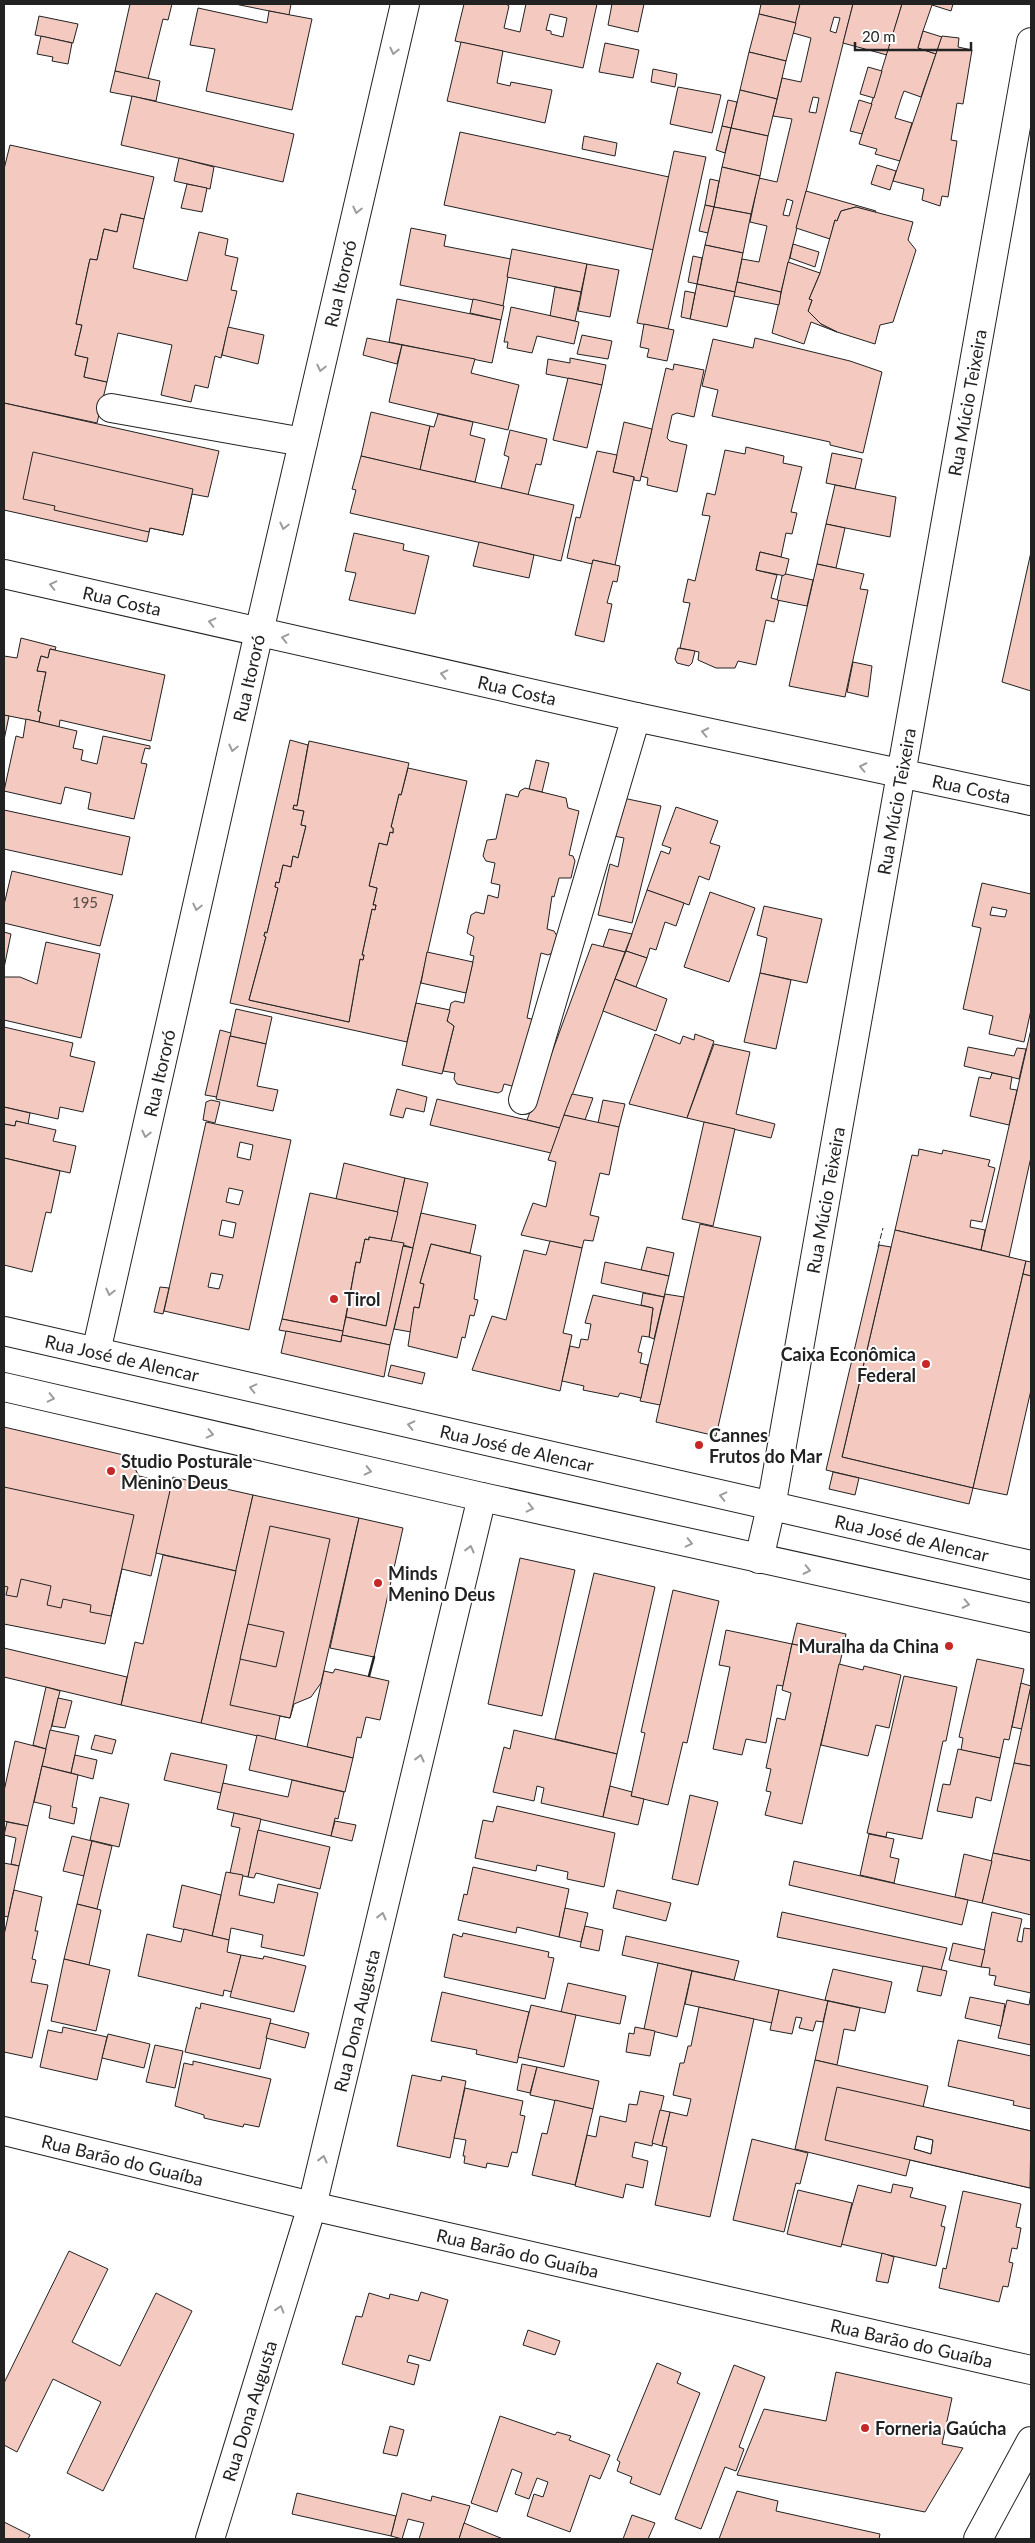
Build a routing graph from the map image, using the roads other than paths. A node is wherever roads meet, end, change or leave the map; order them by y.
1 (405, 4) edge
2 (1031, 42) edge
3 (111, 408) dead end
4 (303, 442) junction
5 (4, 574) edge
6 (259, 632) junction
7 (636, 717) junction
8 (902, 775) junction
9 (1031, 801) edge
10 (523, 1100) dead end
11 (4, 1331) edge
12 (96, 1352) junction
13 (4, 1387) edge
14 (482, 1497) junction
15 (771, 1507) junction
16 (759, 1559) junction
17 (1031, 1565) edge
18 (1031, 1618) edge
19 (4, 2131) edge
20 (312, 2206) junction
21 (1031, 2370) edge
22 (1031, 2441) edge
23 (210, 2539) edge
24 (978, 2539) edge

1 -> 4 street, Rua Itororó
2 - 8 street, Rua Múcio Teixeira
3 - 4 street
4 -> 6 street, Rua Itororó
6 -> 5 street, Rua Costa
7 -> 6 street, Rua Costa
6 -> 12 street, Rua Itororó
8 -> 7 street, Rua Costa
7 - 10 street
8 - 9 street, Rua Costa
8 - 15 street, Rua Múcio Teixeira
11 - 12 street, Rua José de Alencar
15 -> 12 street, Rua José de Alencar
13 -> 14 street
14 -> 16 street
20 -> 14 street, Rua Dona Augusta
15 - 16 street, Rua Múcio Teixeira
15 - 17 street, Rua José de Alencar
16 -> 18 street
19 - 20 street, Rua Barão do Guaíba
20 - 21 street, Rua Barão do Guaíba
23 -> 20 street, Rua Dona Augusta
22 - 24 street

